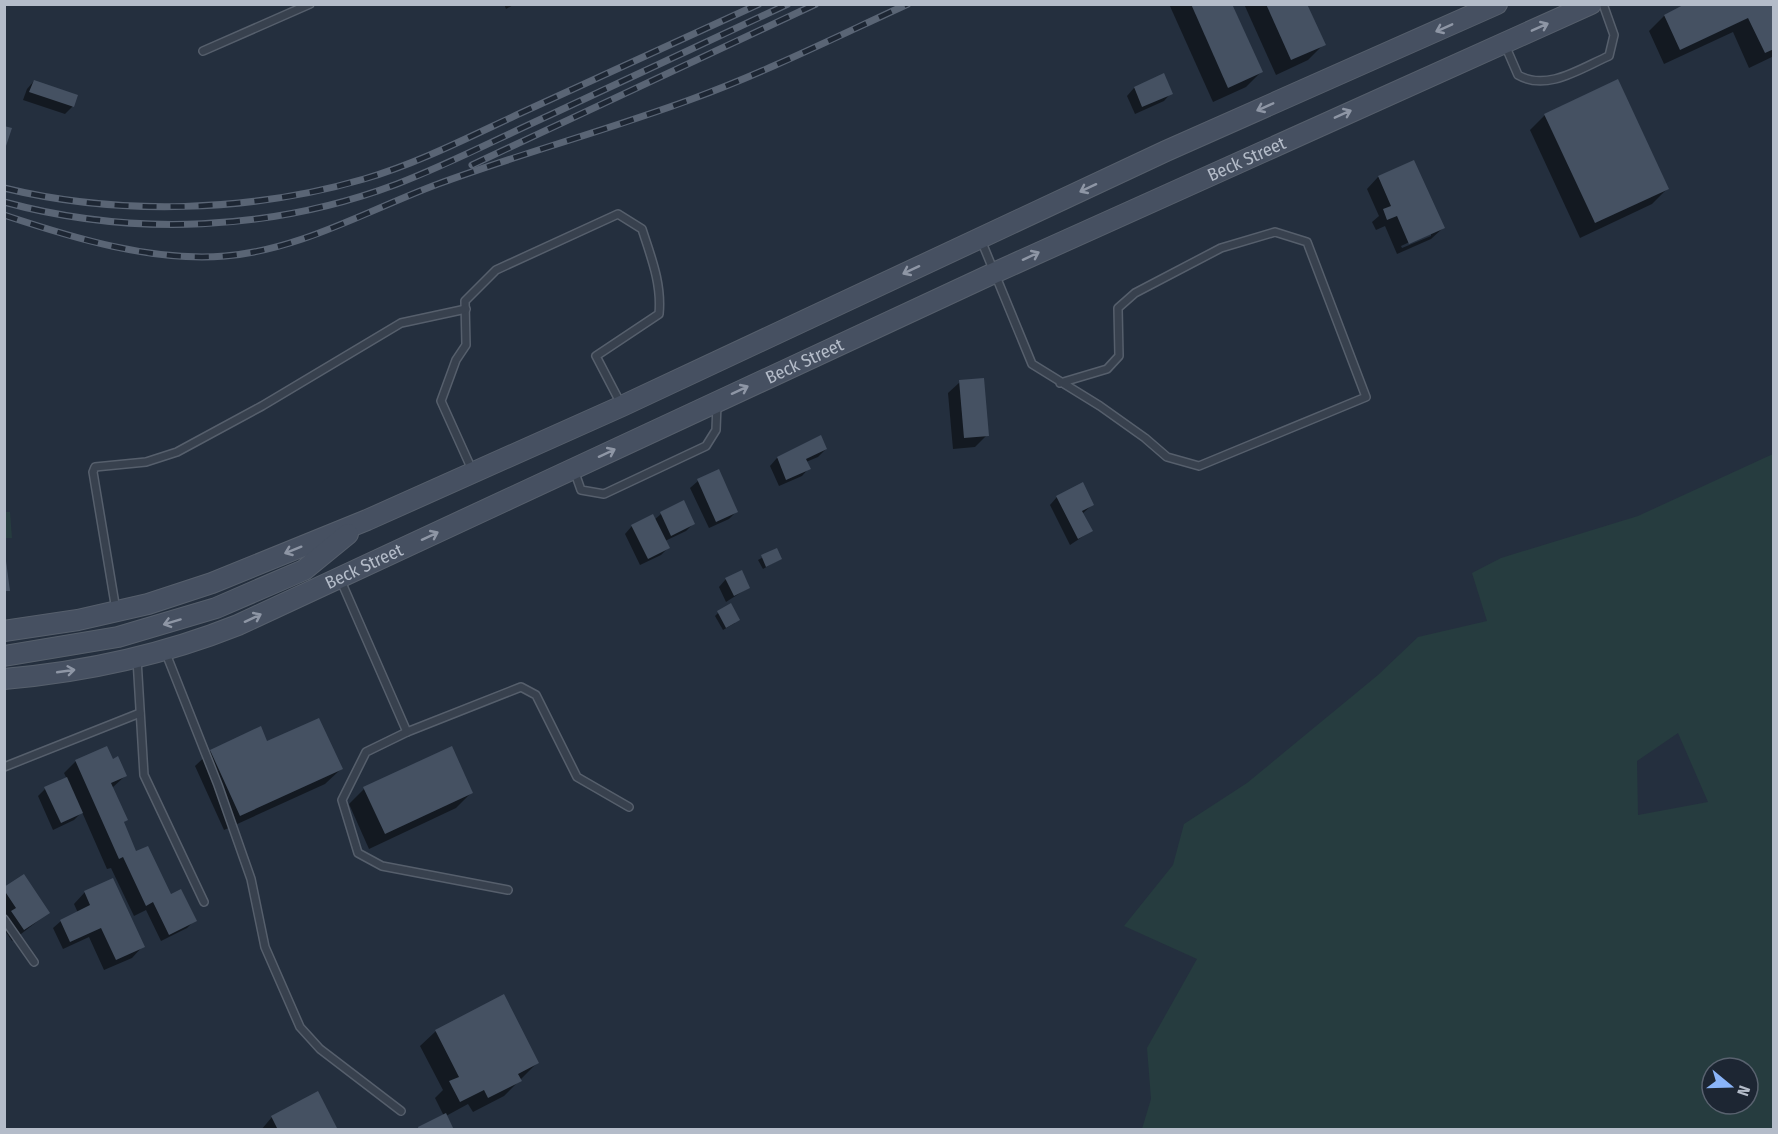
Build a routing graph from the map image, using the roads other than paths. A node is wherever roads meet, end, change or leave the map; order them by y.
1 (310, 4) edge
2 (1497, 4) edge
3 (1591, 4) edge
4 (1603, 4) edge
5 (1504, 43) junction
6 (203, 51) dead end
7 (980, 238) junction
8 (994, 273) junction
9 (465, 309) junction
10 (1060, 383) junction
11 (717, 401) junction
12 (622, 406) junction
13 (574, 469) junction
14 (474, 474) junction
15 (367, 520) junction
16 (340, 578) junction
17 (116, 612) junction
18 (4, 631) edge
19 (165, 651) junction
20 (4, 656) edge
21 (137, 659) junction
22 (6, 681) edge
23 (140, 713) junction
24 (407, 732) junction
25 (4, 767) edge
26 (629, 807) dead end
27 (508, 890) dead end
28 (204, 902) dead end
29 (4, 919) edge
30 (34, 962) dead end
31 (401, 1111) dead end

1 - 6 lane
2 -> 7 main road, Beck Street
5 -> 3 main road, Beck Street
4 - 5 lane
8 -> 5 main road, Beck Street
7 - 8 lane
7 -> 12 main road, Beck Street
8 - 10 lane
11 -> 8 main road, Beck Street
9 - 12 lane
9 - 14 lane
9 - 17 lane
10 - 10 lane
13 -> 11 main road, Beck Street
11 - 13 lane
12 - 14 main road, Beck Street
16 -> 13 main road, Beck Street
14 - 15 main road, Beck Street
15 -> 17 main road, Beck Street
15 -> 20 main road
19 -> 16 main road, Beck Street
16 - 24 lane
17 - 18 main road, Beck Street
19 - 21 main road, Beck Street
19 - 31 lane
22 -> 21 main road, Beck Street
21 - 23 lane
23 - 25 lane
23 - 28 lane
24 - 26 lane
24 - 27 lane
29 - 30 lane

